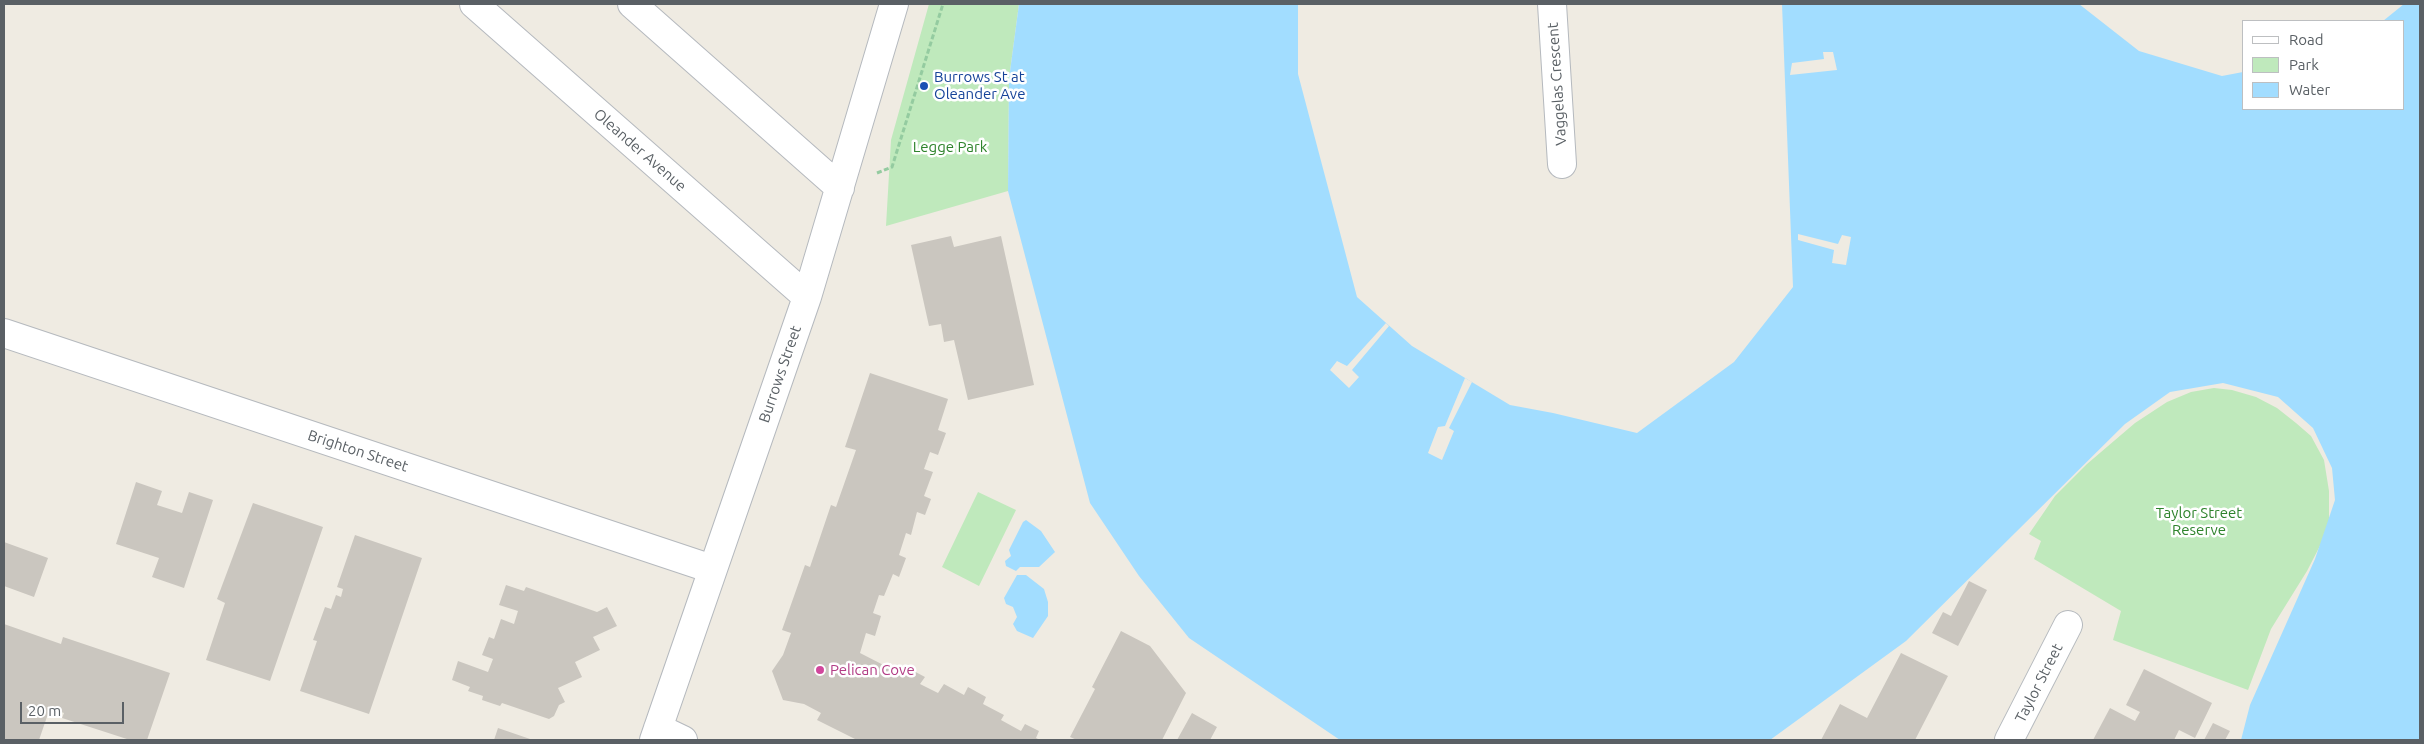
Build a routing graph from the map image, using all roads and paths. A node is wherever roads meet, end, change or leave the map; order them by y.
1 (474, 4) edge
2 (632, 4) edge
3 (894, 4) edge
4 (943, 4) edge
5 (1552, 4) edge
6 (1562, 164) dead end
7 (840, 188) junction
8 (807, 297) junction
9 (4, 333) edge
10 (712, 569) junction
11 (2068, 625) dead end
12 (656, 734) edge
13 (682, 740) edge
14 (2009, 740) edge

1 - 8 street, Oleander Avenue
2 - 7 street
3 - 7 street, Burrows Street
4 - 7 path
5 - 6 street, Vaggelas Crescent
7 - 8 street, Burrows Street
8 - 10 street, Burrows Street
9 - 10 street, Brighton Street
10 - 12 street, Burrows Street
11 - 14 street, Taylor Street
12 - 13 street

